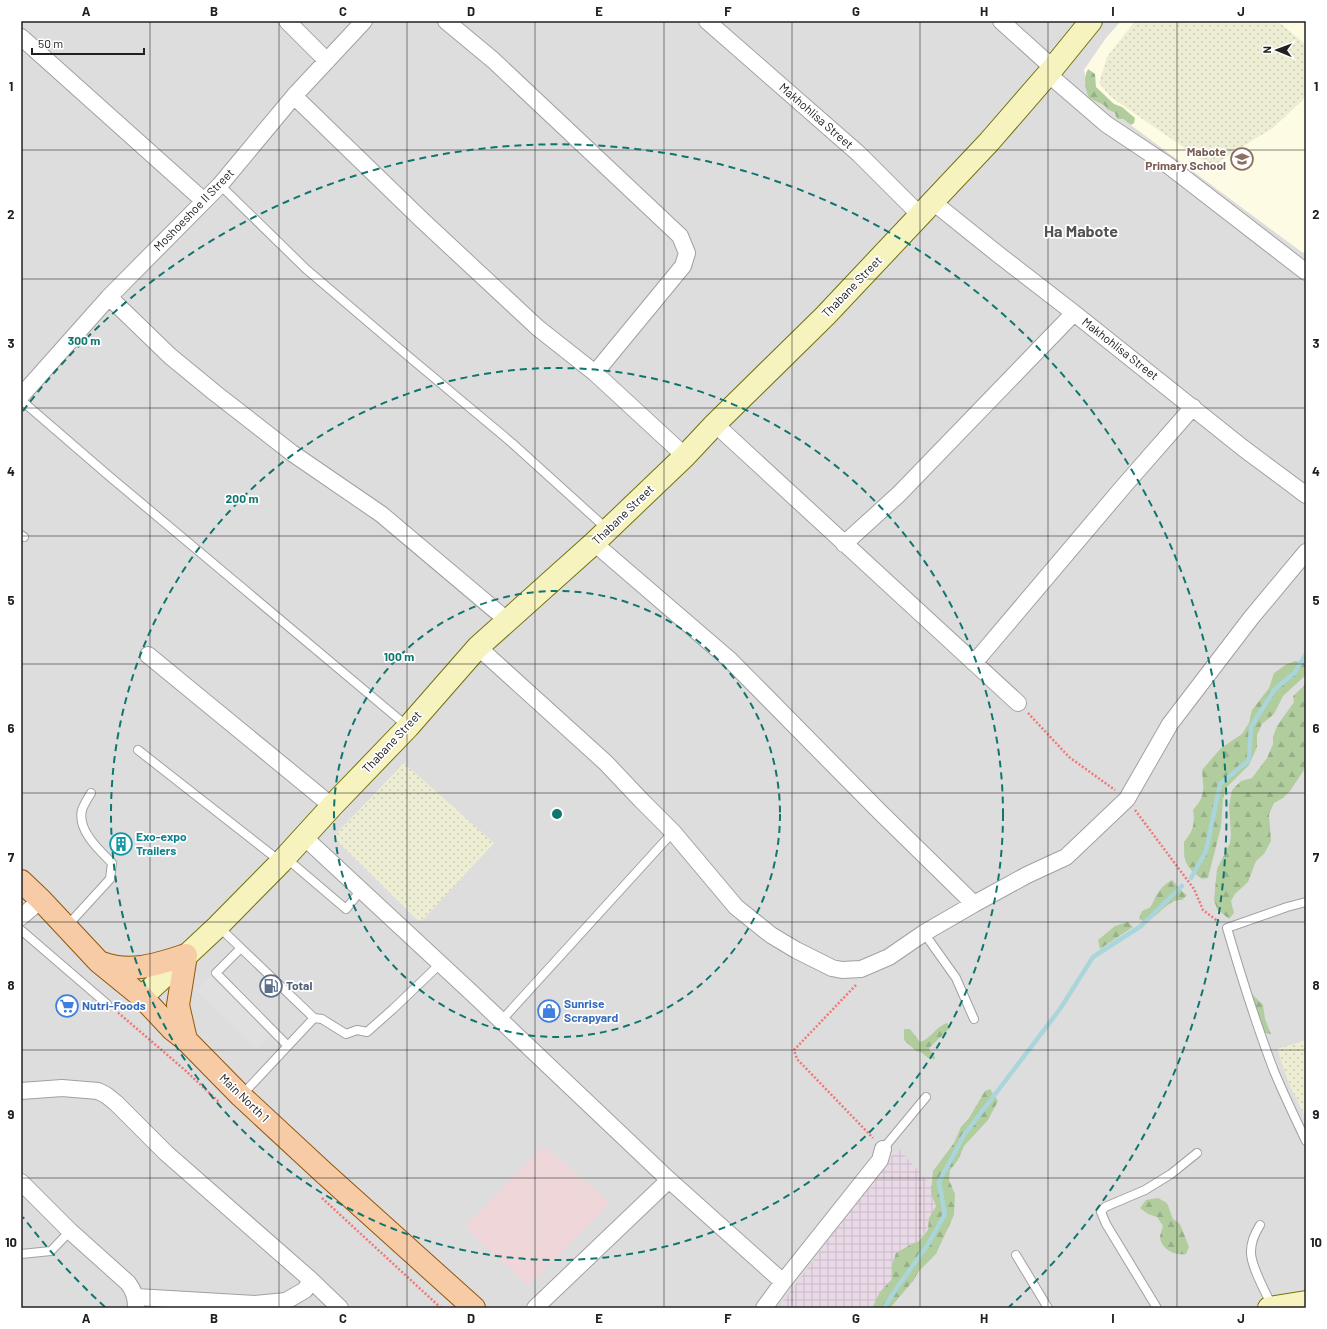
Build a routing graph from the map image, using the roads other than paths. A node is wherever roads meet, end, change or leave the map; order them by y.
1 (287, 21) edge
2 (364, 21) edge
3 (446, 21) edge
4 (707, 21) edge
5 (1001, 21) edge
6 (1091, 21) edge
7 (21, 37) edge
8 (327, 61) junction
9 (1050, 71) junction
10 (294, 96) junction
11 (220, 185) junction
12 (204, 202) junction
13 (927, 209) junction
14 (1306, 272) edge
15 (109, 297) junction
16 (1074, 313) junction
17 (595, 373) junction
18 (21, 396) edge
19 (21, 400) edge
20 (1193, 407) junction
21 (715, 424) junction
22 (685, 456) junction
23 (1306, 495) edge
24 (601, 536) junction
25 (844, 544) junction
26 (1306, 552) edge
27 (508, 621) junction
28 (478, 647) junction
29 (148, 655) dead end
30 (974, 663) junction
31 (1018, 703) road end
32 (408, 727) junction
33 (138, 750) dead end
34 (91, 793) dead end
35 (332, 806) junction
36 (673, 832) junction
37 (304, 837) junction
38 (283, 860) junction
39 (21, 881) edge
40 (360, 890) junction
41 (41, 900) junction
42 (1306, 902) edge
43 (974, 904) junction
44 (21, 917) edge
45 (66, 926) junction
46 (218, 926) junction
47 (21, 930) edge
48 (924, 933) junction
49 (241, 948) junction
50 (186, 956) junction
51 (99, 962) junction
52 (440, 964) junction
53 (142, 997) junction
54 (106, 1004) dead end
55 (314, 1018) junction
56 (974, 1019) dead end
57 (502, 1021) junction
58 (186, 1040) junction
59 (288, 1046) junction
60 (21, 1091) edge
61 (241, 1096) junction
62 (926, 1097) dead end
63 (1306, 1141) edge
64 (883, 1149) joint
65 (1197, 1153) dead end
66 (669, 1180) junction
67 (21, 1182) edge
68 (1260, 1225) dead end
69 (70, 1231) junction
70 (21, 1254) edge
71 (1016, 1255) dead end
72 (311, 1280) junction
73 (783, 1282) junction
74 (136, 1302) edge
75 (1306, 1302) edge
76 (340, 1308) edge
77 (474, 1308) edge
78 (535, 1308) edge
79 (764, 1308) edge
80 (1048, 1308) edge
81 (1157, 1308) edge
82 (1271, 1308) edge

1 - 8 street
2 - 8 street, Moshoeshoe II Street
3 - 17 street
4 - 13 street, Makhohlisa Street
5 - 9 street
6 - 9 street, Thabane Street
7 - 12 street
8 - 10 street, Moshoeshoe II Street
9 - 13 street, Thabane Street
9 - 14 street
10 - 11 street, Moshoeshoe II Street
10 - 17 street
11 - 12 street, Moshoeshoe II Street
11 - 24 lane
12 - 15 street, Moshoeshoe II Street
13 - 16 street, Makhohlisa Street
13 - 21 street, Thabane Street
15 - 18 street, Moshoeshoe II Street
15 - 27 street
16 - 20 street, Makhohlisa Street
16 - 25 street
17 - 22 street
19 - 32 lane
20 - 23 street, Makhohlisa Street
20 - 30 street
21 - 22 street, Thabane Street
21 - 25 street
22 - 24 street, Thabane Street
24 - 27 street, Thabane Street
24 - 43 street
25 - 30 street
26 - 43 street
27 - 28 street, Thabane Street
28 - 32 street, Thabane Street
28 - 36 street
29 - 35 street
30 - 31 street
32 - 35 street, Thabane Street
33 - 38 lane
34 - 45 lane
35 - 37 street, Thabane Street
36 - 48 street
36 - 57 lane
37 - 38 street, Thabane Street
37 - 40 street
38 - 40 lane
38 - 46 street, Thabane Street
39 - 41 main road, Main North 1
40 - 52 street
41 - 44 street
41 - 45 main road, Main North 1
42 - 63 lane
43 - 48 street
45 - 51 main road, Main North 1
46 - 49 lane
46 - 50 street, Thabane Street
47 - 54 lane
48 - 56 lane
49 - 55 lane
49 - 59 lane
50 - 51 main road
50 - 53 street, Thabane Street
50 - 58 main road
51 - 53 main road, Main North 1
52 - 55 lane
52 - 57 street
53 - 58 main road, Main North 1
55 - 59 lane
57 - 66 street
58 - 61 main road, Main North 1
59 - 61 lane
60 - 72 street
61 - 77 main road, Main North 1
62 - 64 lane
64 - 73 street
65 - 81 lane
66 - 73 street
66 - 78 street
67 - 69 street
68 - 82 lane
69 - 70 lane
69 - 74 street
71 - 80 lane
72 - 74 street
72 - 76 street
73 - 79 street
75 - 82 street

